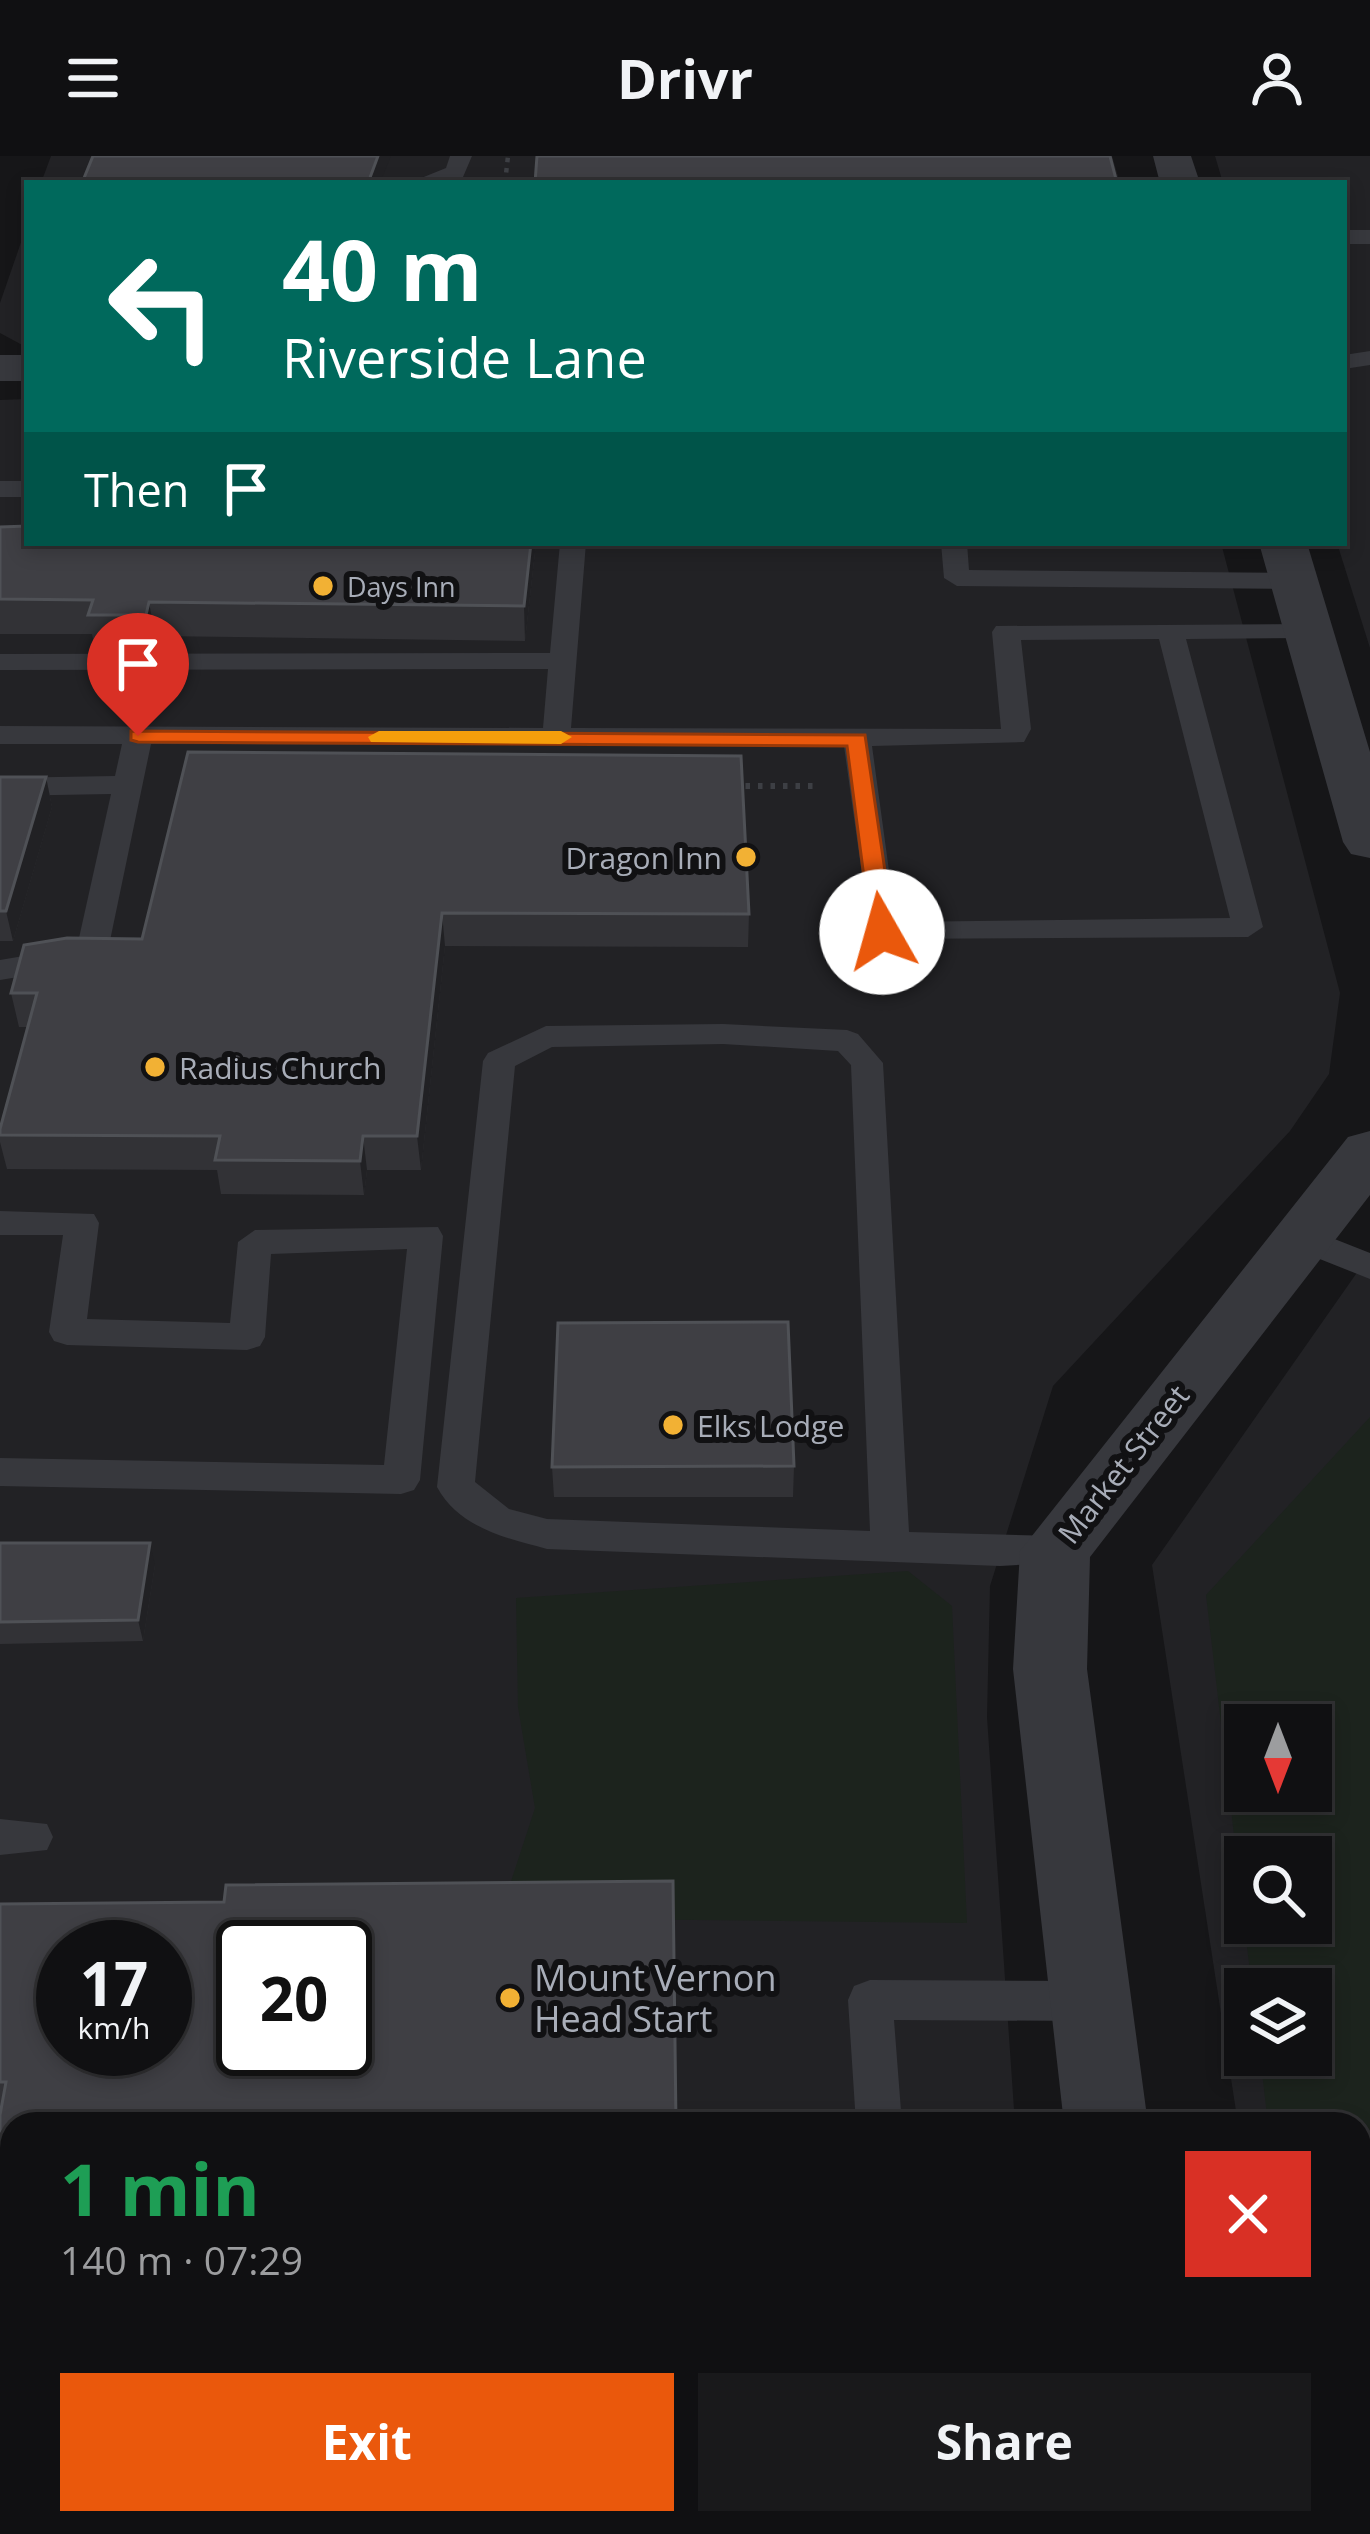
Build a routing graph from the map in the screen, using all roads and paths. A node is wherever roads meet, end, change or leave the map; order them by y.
1 (461, 156) edge
2 (449, 179) edge
3 (573, 546) edge
4 (954, 546) edge
5 (1143, 546) edge
6 (1288, 562) edge
7 (1151, 580) junction
8 (1308, 630) junction
9 (1170, 631) junction
10 (0, 662) edge
11 (563, 662) junction
12 (0, 736) edge
13 (138, 736) junction
14 (556, 737) junction
15 (857, 739) junction
16 (1361, 781) edge
17 (127, 785) junction
18 (725, 786) edge
19 (821, 786) dead end
20 (0, 787) edge
21 (1370, 842) edge
22 (0, 970) edge
23 (1370, 1153) edge
24 (0, 1223) edge
25 (1299, 1237) junction
26 (1370, 1267) edge
27 (0, 1472) edge
28 (890, 1546) junction
29 (1055, 1551) junction
30 (1090, 2001) junction
31 (878, 2112) edge
32 (1104, 2112) edge

1 - 2 lane
3 - 11 lane
4 - 7 lane
5 - 7 lane
6 - 7 lane
6 - 8 street
8 - 9 lane
8 - 16 street
9 - 15 lane
9 - 15 lane
10 - 11 lane
11 - 14 lane
12 - 13 lane
13 - 14 lane
13 - 17 lane
14 - 15 lane
16 - 21 street
17 - 20 lane
17 - 22 lane
18 - 19 path
23 - 25 street, Market Street
24 - 27 lane
25 - 26 lane
25 - 29 street, Market Street
28 - 28 lane
28 - 29 lane
29 - 30 street, Market Street
30 - 31 lane
30 - 32 street, Market Street

